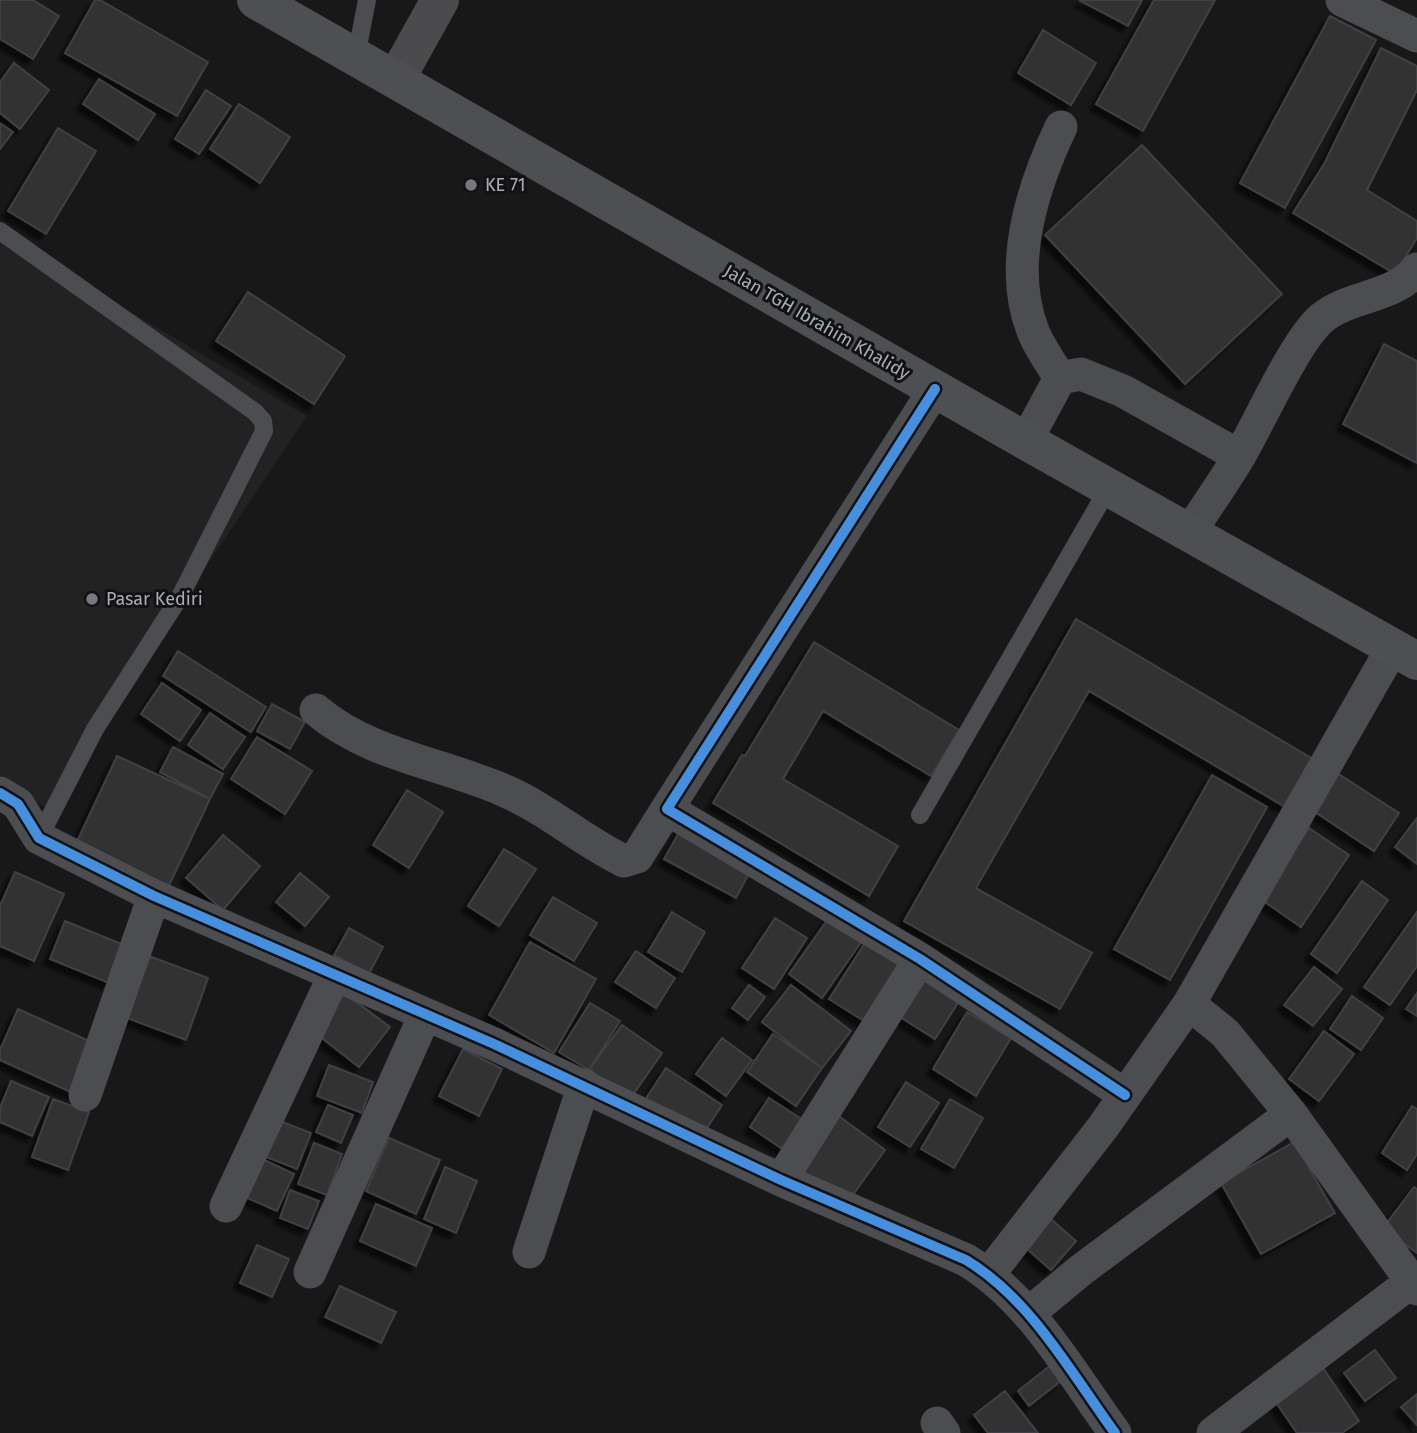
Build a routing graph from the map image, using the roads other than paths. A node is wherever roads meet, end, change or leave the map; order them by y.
1 (256, 0) edge
2 (367, 0) edge
3 (440, 0) edge
4 (1342, 0) edge
5 (1417, 36) edge
6 (356, 57) junction
7 (396, 79) junction
8 (1061, 127) dead end
9 (0, 231) edge
10 (1417, 269) edge
11 (1060, 378) junction
12 (935, 389) junction
13 (1026, 441) junction
14 (1239, 456) junction
15 (1109, 487) junction
16 (1190, 532) junction
17 (1405, 654) edge
18 (316, 710) dead end
19 (0, 793) edge
20 (667, 810) junction
21 (920, 815) dead end
22 (39, 838) junction
23 (154, 896) junction
24 (920, 959) junction
25 (334, 976) junction
26 (1189, 1004) junction
27 (425, 1015) junction
28 (584, 1085) junction
29 (85, 1095) dead end
30 (1125, 1095) junction
31 (1292, 1114) junction
32 (781, 1180) junction
33 (226, 1206) dead end
34 (529, 1252) dead end
35 (310, 1272) dead end
36 (989, 1274) junction
37 (1414, 1285) edge
38 (1028, 1314) junction
39 (1115, 1433) edge
40 (1213, 1433) edge

1 - 6 main road, Jalan TGH Ibrahim Khalidy
2 - 6 lane
3 - 7 street
4 - 5 street
6 - 7 main road, Jalan TGH Ibrahim Khalidy
7 - 12 main road, Jalan TGH Ibrahim Khalidy
8 - 11 street
9 - 22 lane
10 - 14 street
11 - 13 street
11 - 14 street
12 - 13 main road, Jalan TGH Ibrahim Khalidy
12 - 20 street
13 - 15 main road, Jalan TGH Ibrahim Khalidy
14 - 16 street
15 - 16 main road, Jalan TGH Ibrahim Khalidy
15 - 21 lane
16 - 17 main road, Jalan TGH Ibrahim Khalidy
17 - 26 street
18 - 20 street
19 - 22 street
20 - 24 street
22 - 23 street
23 - 25 street
23 - 29 street
24 - 30 street
24 - 32 street
25 - 27 street
25 - 33 street
26 - 30 street
26 - 31 street
27 - 28 street
27 - 35 street
28 - 32 street
28 - 34 street
30 - 36 street
31 - 37 street
31 - 38 street
32 - 36 street
36 - 38 street
37 - 40 street
38 - 39 street

